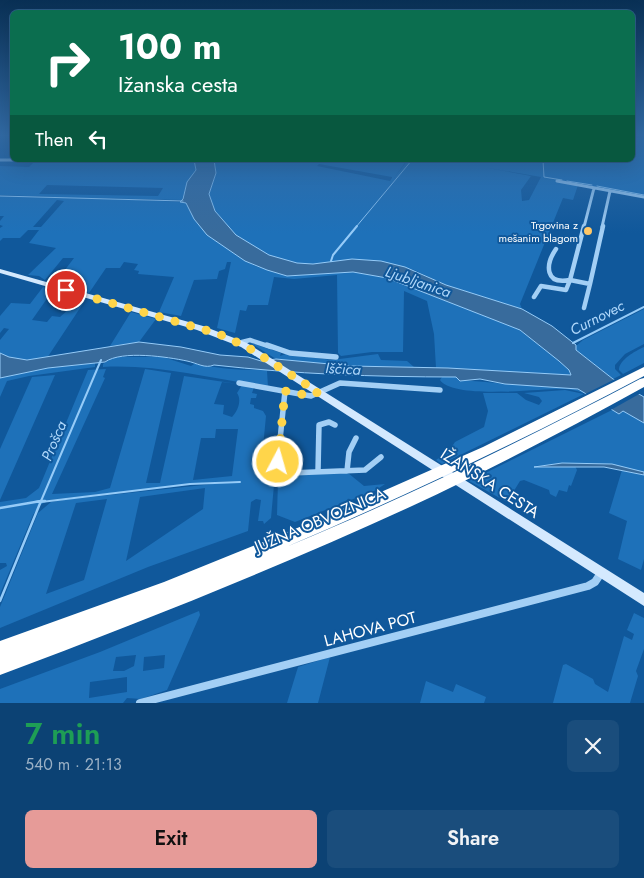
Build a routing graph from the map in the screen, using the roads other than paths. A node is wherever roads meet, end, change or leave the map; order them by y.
1 (557, 181) dead end
2 (594, 188) junction
3 (610, 191) junction
4 (644, 197) edge
5 (556, 249) dead end
6 (0, 271) edge
7 (570, 280) junction
8 (590, 284) junction
9 (534, 297) dead end
10 (584, 308) dead end
11 (238, 343) junction
12 (336, 357) dead end
13 (644, 371) edge
14 (644, 382) edge
15 (239, 383) dead end
16 (314, 389) junction
17 (440, 390) dead end
18 (285, 391) junction
19 (556, 424) junction
20 (335, 425) dead end
21 (356, 438) dead end
22 (381, 458) dead end
23 (279, 470) junction
24 (347, 471) junction
25 (318, 472) junction
26 (276, 479) dead end
27 (602, 573) junction
28 (644, 600) edge
29 (0, 650) edge
30 (0, 666) edge
31 (140, 703) edge

1 - 2 street
2 - 3 street
2 - 7 street
3 - 4 street
3 - 8 street
5 - 7 street
6 - 11 main road, IŽANSKA CESTA
7 - 8 street
7 - 9 street
8 - 10 street
11 - 12 street
11 - 16 main road, IŽANSKA CESTA
13 - 19 highway, JUŽNA OBVOZNICA
14 - 19 highway, JUŽNA OBVOZNICA
15 - 18 street
16 - 17 street
16 - 18 street
16 - 27 main road, IŽANSKA CESTA
18 - 23 street
19 - 29 highway, JUŽNA OBVOZNICA
19 - 30 highway, JUŽNA OBVOZNICA
20 - 25 street
21 - 24 street
22 - 24 street
23 - 25 street
23 - 26 street
24 - 25 street
27 - 28 main road, IŽANSKA CESTA
27 - 31 street, LAHOVA POT

